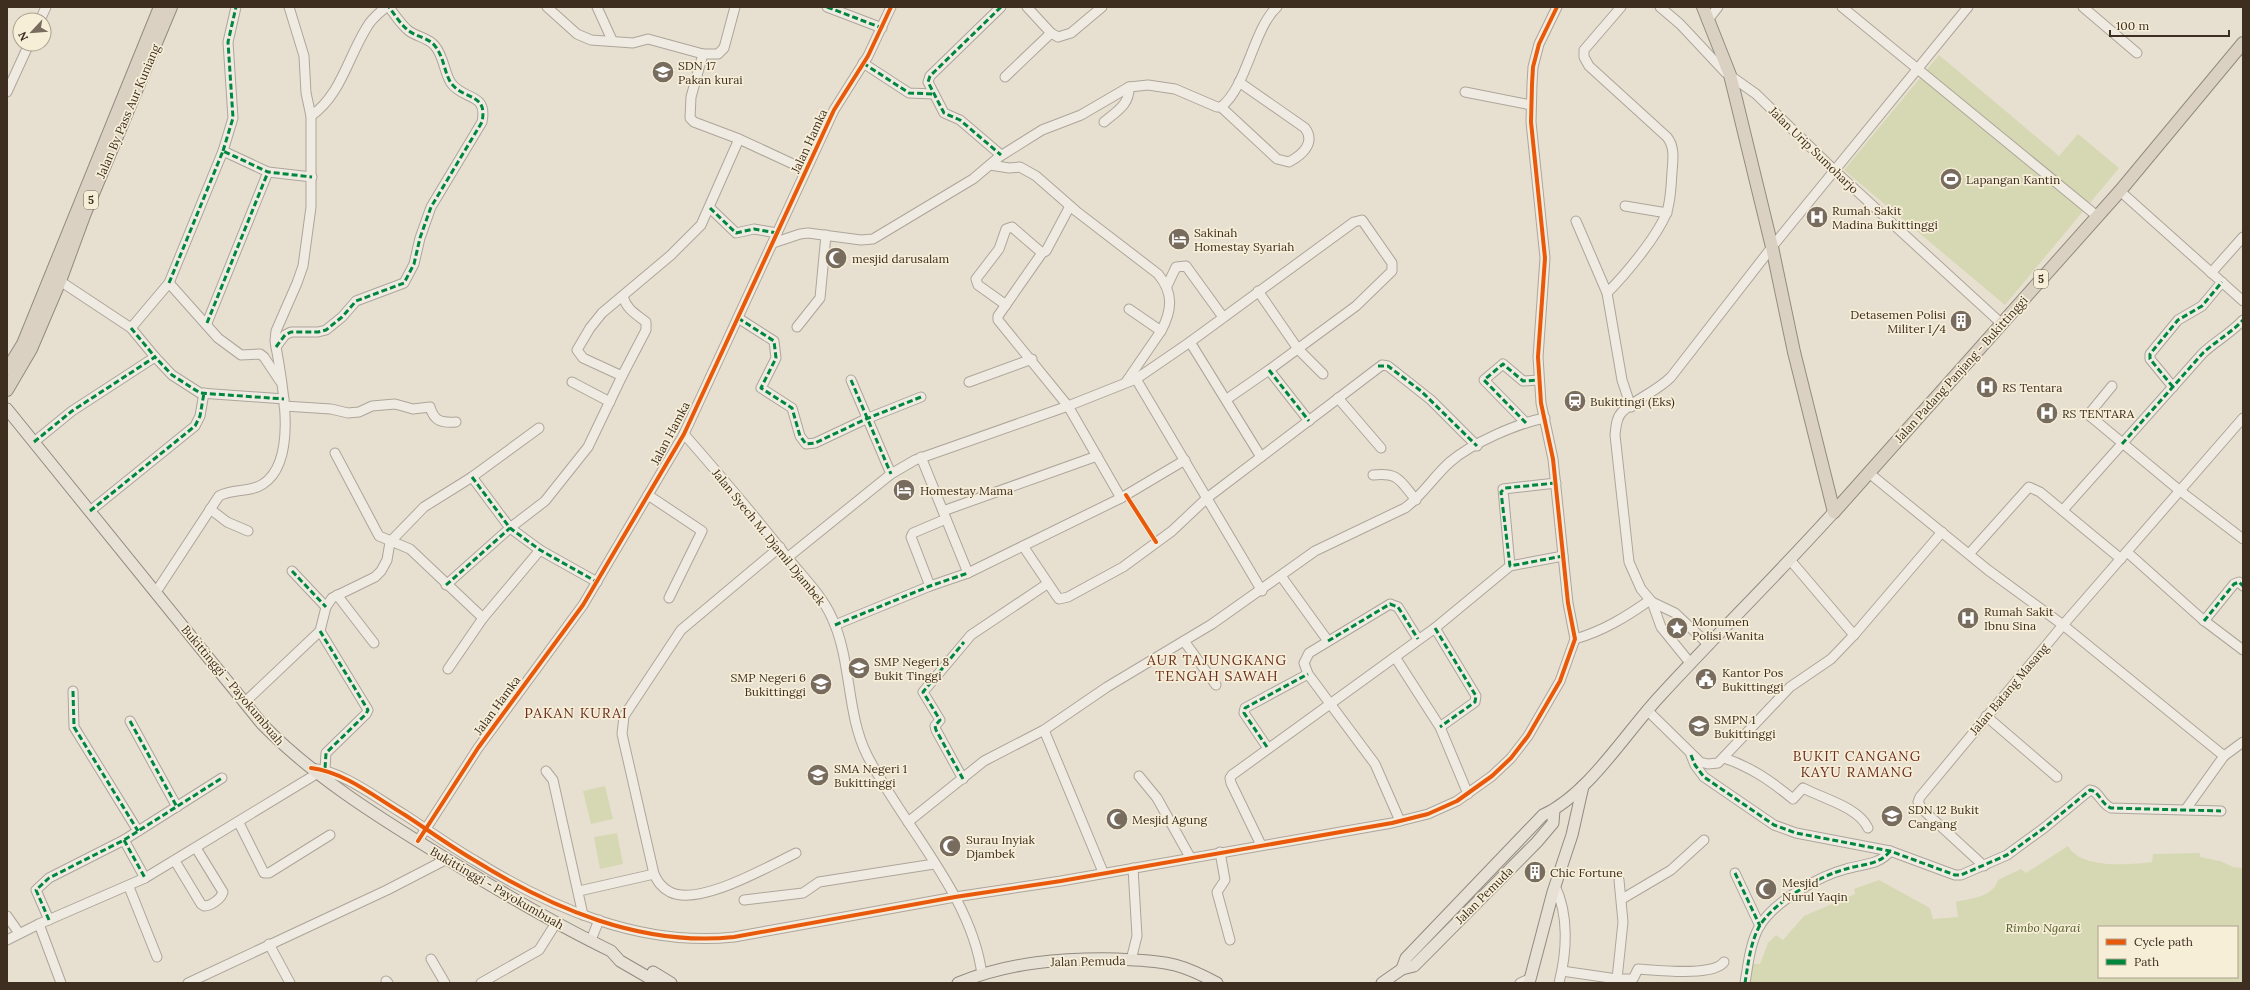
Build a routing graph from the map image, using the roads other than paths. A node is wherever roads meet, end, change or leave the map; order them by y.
1 (160, 7) edge
2 (171, 7) edge
3 (236, 7) edge
4 (289, 7) edge
5 (386, 7) edge
6 (389, 7) edge
7 (547, 7) edge
8 (597, 7) edge
9 (735, 7) edge
10 (827, 7) edge
11 (891, 7) edge
12 (1001, 7) edge
13 (1027, 7) edge
14 (1102, 7) edge
15 (1277, 7) edge
16 (1557, 7) edge
17 (1621, 7) edge
18 (1660, 7) edge
19 (1703, 7) edge
20 (1718, 7) edge
21 (1842, 7) edge
22 (1968, 7) edge
23 (2082, 7) edge
24 (1707, 21) junction
25 (882, 28) junction
26 (1051, 33) junction
27 (612, 40) junction
28 (2243, 43) edge
29 (25, 52) edge
30 (2137, 53) dead end
31 (703, 54) junction
32 (863, 63) junction
33 (1918, 68) junction
34 (1730, 75) junction
35 (1005, 77) dead end
36 (1239, 82) junction
37 (1129, 87) junction
38 (7, 92) edge
39 (1465, 92) dead end
40 (934, 94) junction
41 (1531, 105) junction
42 (1221, 107) junction
43 (311, 116) junction
44 (1104, 122) dead end
45 (739, 139) junction
46 (223, 151) junction
47 (1001, 156) junction
48 (990, 164) junction
49 (1838, 168) junction
50 (806, 170) junction
51 (268, 172) junction
52 (312, 177) junction
53 (2120, 191) junction
54 (1070, 206) junction
55 (1625, 206) dead end
56 (710, 208) junction
57 (81, 211) junction
58 (1667, 214) junction
59 (2097, 216) junction
60 (1576, 221) dead end
61 (777, 233) junction
62 (826, 235) junction
63 (2243, 237) edge
64 (773, 243) junction
65 (1772, 247) junction
66 (1042, 253) junction
67 (2211, 273) junction
68 (60, 281) junction
69 (2222, 282) junction
70 (169, 283) junction
71 (1166, 286) junction
72 (1258, 291) junction
73 (1607, 293) junction
74 (623, 296) junction
75 (2243, 301) edge
76 (1130, 309) dead end
77 (1002, 310) junction
78 (1223, 317) junction
79 (738, 318) junction
80 (2243, 320) edge
81 (207, 323) junction
82 (2002, 324) junction
83 (797, 327) dead end
84 (131, 328) junction
85 (1161, 331) junction
86 (1190, 342) junction
87 (276, 347) junction
88 (1298, 349) junction
89 (155, 357) junction
90 (1032, 359) junction
91 (7, 370) edge
92 (1269, 370) junction
93 (1323, 374) dead end
94 (622, 376) junction
95 (1136, 379) junction
96 (851, 380) dead end
97 (1539, 380) junction
98 (572, 382) dead end
99 (969, 382) dead end
100 (1126, 382) junction
101 (282, 384) junction
102 (2112, 386) dead end
103 (2173, 387) junction
104 (7, 390) edge
105 (204, 394) junction
106 (921, 397) dead end
107 (1338, 398) junction
108 (1227, 399) junction
109 (610, 402) junction
110 (284, 403) junction
111 (1068, 406) junction
112 (1631, 407) junction
113 (7, 409) edge
114 (1545, 418) junction
115 (2243, 418) edge
116 (866, 419) junction
117 (1309, 421) junction
118 (456, 422) dead end
119 (1526, 423) junction
120 (539, 428) dead end
121 (684, 434) junction
122 (34, 442) junction
123 (2122, 444) junction
124 (1476, 446) junction
125 (1381, 448) dead end
126 (335, 453) dead end
127 (1097, 456) junction
128 (921, 457) junction
129 (1261, 457) junction
130 (1185, 460) junction
131 (1869, 473) junction
132 (891, 474) junction
133 (1373, 475) dead end
134 (472, 477) junction
135 (1556, 483) junction
136 (2179, 490) junction
137 (648, 495) junction
138 (1121, 498) junction
139 (1208, 498) junction
140 (1416, 500) junction
141 (210, 509) junction
142 (2063, 510) junction
143 (90, 511) junction
144 (1834, 512) junction
145 (944, 515) junction
146 (510, 528) junction
147 (248, 531) dead end
148 (1942, 532) junction
149 (2243, 539) edge
150 (390, 542) junction
151 (1023, 546) junction
152 (780, 547) junction
153 (540, 550) junction
154 (1969, 554) junction
155 (2124, 555) junction
156 (1563, 556) junction
157 (788, 558) junction
158 (1790, 561) junction
159 (1510, 566) junction
160 (292, 571) dead end
161 (968, 573) junction
162 (1281, 576) junction
163 (598, 582) junction
164 (1047, 584) junction
165 (446, 585) junction
166 (930, 586) junction
167 (2243, 586) edge
168 (1262, 590) junction
169 (156, 592) junction
170 (337, 595) junction
171 (669, 598) dead end
172 (1651, 601) junction
173 (326, 607) junction
174 (483, 618) junction
175 (2204, 621) junction
176 (835, 625) junction
177 (2063, 625) junction
178 (1435, 628) junction
179 (320, 631) junction
180 (1854, 635) junction
181 (1575, 639) junction
182 (1418, 640) junction
183 (1184, 641) junction
184 (1328, 641) junction
185 (374, 643) dead end
186 (1709, 645) junction
187 (2243, 650) edge
188 (1395, 657) junction
189 (1691, 664) junction
190 (448, 669) dead end
191 (1308, 674) junction
192 (1216, 685) dead end
193 (73, 691) dead end
194 (245, 702) junction
195 (1330, 704) junction
196 (1647, 710) junction
197 (1986, 716) junction
198 (130, 721) dead end
199 (1440, 727) junction
200 (1044, 730) junction
201 (2243, 742) edge
202 (1267, 747) junction
203 (1692, 755) junction
204 (2224, 756) junction
205 (1724, 758) junction
206 (318, 770) junction
207 (546, 771) dead end
208 (1139, 776) dead end
209 (2057, 777) dead end
210 (222, 778) dead end
211 (963, 779) junction
212 (1583, 786) junction
213 (1468, 794) junction
214 (177, 807) junction
215 (2186, 809) junction
216 (2221, 811) dead end
217 (1400, 821) junction
218 (908, 822) junction
219 (239, 823) junction
220 (426, 828) junction
221 (1868, 828) dead end
222 (138, 831) junction
223 (330, 836) dead end
224 (124, 840) junction
225 (1704, 840) dead end
226 (418, 841) junction
227 (1261, 845) junction
228 (196, 848) junction
229 (1890, 851) junction
230 (1220, 852) junction
231 (796, 853) dead end
232 (1190, 857) junction
233 (447, 859) junction
234 (175, 861) junction
235 (934, 864) junction
236 (1984, 866) junction
237 (1133, 868) junction
238 (1103, 872) junction
239 (1735, 873) dead end
240 (654, 874) junction
241 (145, 878) junction
242 (1619, 880) dead end
243 (1555, 886) junction
244 (129, 887) junction
245 (579, 891) junction
246 (955, 896) junction
247 (1622, 899) junction
248 (744, 900) dead end
249 (568, 909) junction
250 (583, 915) junction
251 (7, 916) edge
252 (49, 920) junction
253 (599, 920) junction
254 (39, 924) junction
255 (557, 924) junction
256 (1760, 926) junction
257 (19, 933) junction
258 (7, 940) edge
259 (591, 940) junction
260 (1230, 940) dead end
261 (270, 944) junction
262 (611, 951) junction
263 (156, 957) dead end
264 (431, 959) dead end
265 (1131, 960) junction
266 (1724, 962) dead end
267 (1562, 971) junction
268 (982, 975) junction
269 (1617, 979) junction
270 (1526, 982) edge
271 (61, 983) edge
272 (188, 983) edge
273 (290, 983) edge
274 (445, 983) edge
275 (481, 983) edge
276 (658, 983) edge
277 (671, 983) edge
278 (958, 983) edge
279 (1217, 983) edge
280 (1382, 983) edge
281 (1559, 983) edge
282 (1745, 983) edge

1 - 57 highway, Jalan By Pass Aur Kuniang / 5
2 - 57 highway, Jalan By Pass Aur Kuniang / 5
3 - 46 street
4 - 43 street
5 - 43 street
6 - 87 street
7 - 27 street
8 - 27 street
9 - 31 street
10 - 25 street
11 - 25 street, Jalan Hamka
12 - 40 street
13 - 26 street
14 - 26 street
15 - 36 street
16 - 41 street
17 - 58 street
18 - 34 street, Jalan Urip Sumoharjo
19 - 24 highway
20 - 24 street
21 - 33 street
22 - 33 street
23 - 30 street
24 - 34 highway
25 - 32 street, Jalan Hamka
26 - 35 street
27 - 31 street
28 - 53 highway, Jalan Padang Panjang - Bukittinggi / 5
29 - 38 street
31 - 45 street
32 - 40 street
32 - 50 street, Jalan Hamka
33 - 49 street
33 - 59 street
34 - 49 street, Jalan Urip Sumoharjo
34 - 65 highway
36 - 42 street
36 - 42 street
37 - 42 street
37 - 44 street
37 - 47 street
39 - 41 street
40 - 47 street
41 - 97 street
43 - 52 street
45 - 50 street
45 - 56 street
46 - 51 street
46 - 70 street
47 - 48 street
48 - 54 street
48 - 62 street
49 - 65 street
49 - 82 street, Jalan Urip Sumoharjo
50 - 61 street, Jalan Hamka
51 - 52 street
51 - 81 street
52 - 87 street
53 - 59 highway, Jalan Padang Panjang - Bukittinggi / 5
53 - 67 street
54 - 66 street
54 - 71 street
55 - 58 street
56 - 61 street
56 - 74 street
57 - 68 highway, Jalan By Pass Aur Kuniang / 5
57 - 91 highway, Jalan By Pass Aur Kuniang / 5
58 - 73 street
59 - 82 highway, Jalan Padang Panjang - Bukittinggi / 5
60 - 73 street
61 - 64 street, Jalan Hamka
62 - 64 street
62 - 83 street
63 - 67 street
64 - 79 street, Jalan Hamka
65 - 112 street
65 - 144 highway
66 - 77 street
66 - 77 street
67 - 69 street
68 - 84 street
68 - 104 highway, Jalan By Pass Aur Kuniang / 5
69 - 75 street
69 - 103 street
70 - 81 street
70 - 84 street
71 - 78 street
71 - 85 street
72 - 78 street
72 - 88 street
72 - 88 street
73 - 112 street
74 - 94 street
74 - 94 street
76 - 85 street
77 - 90 street
78 - 86 street
79 - 116 street
79 - 121 street, Jalan Hamka
80 - 103 street
81 - 101 street
82 - 131 highway, Jalan Padang Panjang - Bukittinggi / 5
84 - 89 street
85 - 100 street
86 - 95 street
86 - 108 street
87 - 101 street
88 - 92 street
88 - 93 street
89 - 105 street
89 - 122 street
90 - 99 street
90 - 111 street
92 - 108 street
92 - 117 street
94 - 109 street
95 - 100 street
95 - 130 street
96 - 116 street
97 - 114 street
97 - 119 street
98 - 109 street
100 - 111 street
101 - 110 street
102 - 123 street
103 - 123 street
105 - 110 street
105 - 143 street
106 - 116 street
107 - 117 street
107 - 124 street
107 - 125 street
108 - 129 street
109 - 146 street
110 - 118 street
110 - 141 street
111 - 127 street
111 - 128 street
112 - 172 street
113 - 122 main road, Bukittinggi - Payokumbuah
114 - 119 street
114 - 135 street
115 - 136 street, Jalan Batang Masang
116 - 132 street
117 - 129 street
119 - 124 street
120 - 134 street
121 - 137 street, Jalan Hamka
121 - 152 street, Jalan Syech M. Djamil Djambek
122 - 143 main road, Bukittinggi - Payokumbuah
123 - 136 street
123 - 142 street
124 - 140 street
126 - 150 street
127 - 138 street
127 - 145 street
128 - 132 street
128 - 145 street
129 - 139 street
130 - 138 street
130 - 139 street
131 - 144 highway, Jalan Padang Panjang - Bukittinggi / 5
131 - 148 street
132 - 157 street
133 - 140 street
134 - 146 street
134 - 150 street
135 - 156 street
135 - 159 street
136 - 149 street
136 - 155 street, Jalan Batang Masang
137 - 163 street, Jalan Hamka
137 - 171 street
138 - 151 street
139 - 164 street
139 - 168 street
140 - 162 street
141 - 147 street
141 - 169 street
142 - 154 street
142 - 155 street
143 - 169 main road, Bukittinggi - Payokumbuah
144 - 158 main road, Jalan Pemuda
145 - 161 street
145 - 166 street
146 - 153 street
146 - 165 street
148 - 154 street
148 - 180 street
150 - 165 street
150 - 170 street
151 - 161 street
151 - 164 street
152 - 157 street, Jalan Syech M. Djamil Djambek
152 - 240 street
153 - 163 street
153 - 174 street
154 - 177 street
155 - 175 street
155 - 177 street, Jalan Batang Masang
156 - 159 street
156 - 181 street
157 - 176 street, Jalan Syech M. Djamil Djambek
158 - 180 street
158 - 186 main road, Jalan Pemuda
159 - 178 street
160 - 173 street
161 - 166 street
162 - 168 street
162 - 184 street
163 - 220 street, Jalan Hamka
164 - 211 street
165 - 174 street
166 - 176 street
167 - 175 street
168 - 183 street
169 - 194 main road, Bukittinggi - Payokumbuah
170 - 173 street
170 - 185 street
172 - 181 street
172 - 186 street
172 - 189 street
173 - 179 street
174 - 190 street
175 - 187 street
176 - 218 street, Jalan Syech M. Djamil Djambek
177 - 197 street, Jalan Batang Masang
177 - 204 street
178 - 182 street
178 - 199 street
179 - 194 street
179 - 206 street
180 - 205 street
181 - 213 street
182 - 184 street
182 - 188 street
183 - 192 street
183 - 200 street
184 - 191 street
186 - 189 main road, Jalan Pemuda
188 - 195 street
188 - 199 street
189 - 196 main road, Jalan Pemuda
191 - 195 street
191 - 202 street
193 - 222 street
194 - 206 main road, Bukittinggi - Payokumbuah
195 - 202 street
195 - 217 street
196 - 203 street
196 - 212 main road, Jalan Pemuda
197 - 209 street
197 - 236 street, Jalan Batang Masang
198 - 214 street
199 - 213 street
200 - 211 street
200 - 238 street
201 - 204 street
202 - 227 street
203 - 205 street
203 - 229 street
204 - 215 street
205 - 221 street
206 - 219 street
206 - 220 street
206 - 226 main road, Bukittinggi - Payokumbuah
207 - 245 street
208 - 232 street
210 - 214 street
211 - 218 street
212 - 243 main road
212 - 280 main road, Jalan Pemuda
213 - 217 street
214 - 222 street
215 - 216 street
215 - 236 street
217 - 227 street
218 - 235 street, Jalan Syech M. Djamil Djambek
219 - 223 street
219 - 228 street
220 - 226 street, Jalan Hamka
220 - 249 street
222 - 224 street
224 - 241 street
224 - 252 street
225 - 247 street
226 - 233 main road, Bukittinggi - Payokumbuah
227 - 230 street
228 - 234 street
228 - 234 street
229 - 236 street
229 - 256 street
230 - 232 street
230 - 260 street
231 - 240 street
232 - 237 street
233 - 255 main road, Bukittinggi - Payokumbuah
233 - 261 street
234 - 241 street
235 - 246 street, Jalan Syech M. Djamil Djambek
235 - 248 street
237 - 238 street
237 - 265 street
238 - 246 street
239 - 256 street
240 - 245 street
241 - 244 street
242 - 247 street
243 - 267 street
243 - 270 main road
244 - 252 street
244 - 263 street
245 - 250 street
246 - 253 street
246 - 268 street, Jalan Syech M. Djamil Djambek
247 - 269 street
249 - 250 street
249 - 255 street
250 - 253 street
251 - 257 street
252 - 254 street
253 - 259 street
254 - 257 street
254 - 271 street
255 - 259 main road, Bukittinggi - Payokumbuah
255 - 275 street
256 - 282 street
257 - 258 street
259 - 262 main road, Bukittinggi - Payokumbuah
261 - 272 street
261 - 273 street
262 - 276 main road, Bukittinggi - Payokumbuah
262 - 277 main road
264 - 274 street
265 - 268 main road, Jalan Pemuda
265 - 279 main road, Jalan Pemuda
266 - 269 street
267 - 269 street
267 - 281 street
268 - 278 main road, Jalan Pemuda

